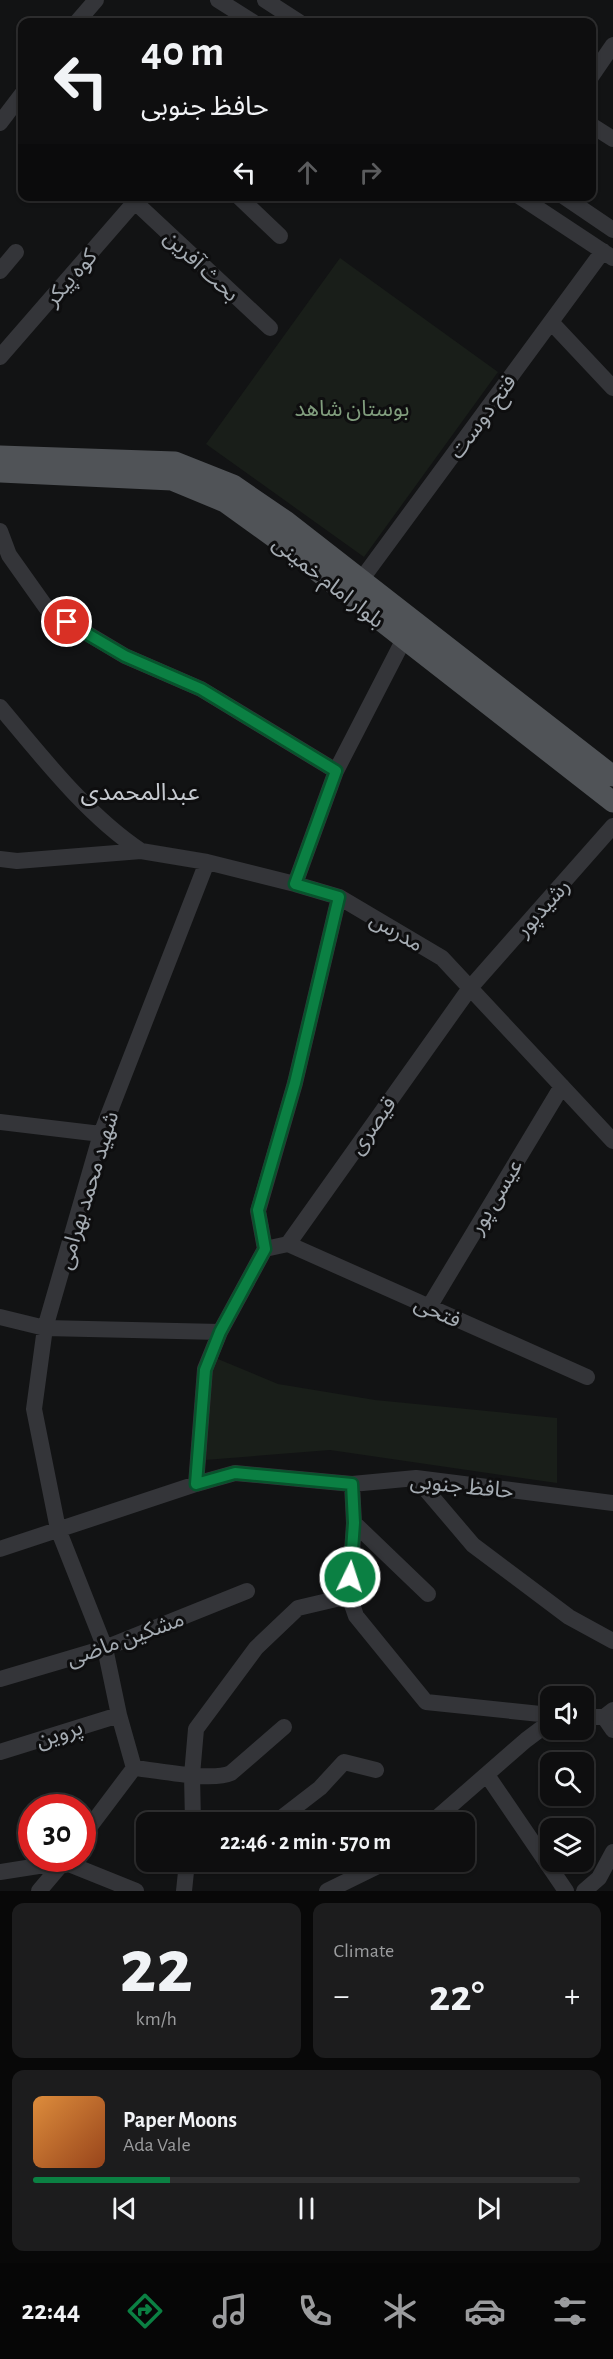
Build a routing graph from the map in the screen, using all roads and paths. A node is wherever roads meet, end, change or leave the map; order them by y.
1 (96, 0) edge
2 (219, 0) edge
3 (265, 0) edge
4 (80, 18) edge
5 (247, 18) edge
6 (293, 18) edge
7 (613, 45) edge
8 (596, 70) edge
9 (18, 98) edge
10 (1, 120) edge
11 (596, 128) edge
12 (613, 139) edge
13 (135, 201) edge
14 (139, 201) edge
15 (243, 201) edge
16 (527, 201) edge
17 (570, 201) edge
18 (613, 230) edge
19 (280, 236) dead end
20 (16, 252) dead end
21 (608, 255) edge
22 (0, 271) edge
23 (550, 322) junction
24 (270, 328) dead end
25 (2, 352) edge
26 (613, 388) edge
27 (0, 456) edge
28 (0, 472) edge
29 (0, 531) edge
30 (361, 580) junction
31 (404, 639) junction
32 (2, 714) edge
33 (610, 768) edge
34 (336, 771) junction
35 (613, 802) edge
36 (613, 826) edge
37 (141, 852) junction
38 (0, 859) edge
39 (207, 862) junction
40 (295, 884) junction
41 (339, 897) junction
42 (470, 988) junction
43 (561, 1086) junction
44 (0, 1122) edge
45 (101, 1134) junction
46 (613, 1141) edge
47 (288, 1244) junction
48 (265, 1249) junction
49 (429, 1307) junction
50 (0, 1317) edge
51 (45, 1328) junction
52 (220, 1332) junction
53 (587, 1377) dead end
54 (416, 1478) junction
55 (196, 1484) junction
56 (352, 1484) junction
57 (613, 1503) edge
58 (354, 1523) junction
59 (58, 1529) junction
60 (0, 1550) edge
61 (247, 1591) dead end
62 (428, 1594) dead end
63 (349, 1596) junction
64 (613, 1641) edge
65 (105, 1648) junction
66 (0, 1679) edge
67 (118, 1714) junction
68 (540, 1714) edge
69 (594, 1718) edge
70 (610, 1719) edge
71 (284, 1727) dead end
72 (540, 1730) edge
73 (0, 1752) edge
74 (134, 1768) junction
75 (376, 1770) dead end
76 (192, 1775) junction
77 (487, 1775) junction
78 (195, 1812) edge
79 (289, 1812) edge
80 (444, 1812) edge
81 (96, 1818) edge
82 (613, 1852) edge
83 (18, 1869) edge
84 (0, 1872) edge
85 (55, 1872) edge
86 (92, 1872) edge
87 (187, 1872) edge
88 (367, 1872) edge
89 (332, 1890) edge
90 (39, 1891) edge
91 (136, 1891) edge
92 (184, 1891) edge
93 (566, 1891) edge
94 (584, 1891) edge

1 - 4 street
2 - 5 street
3 - 6 street
7 - 8 street
9 - 10 street
11 - 12 street
13 - 25 street, کوه پیکر
14 - 24 street, بحث آفرین
15 - 19 street
16 - 21 street
17 - 18 street
20 - 22 street
21 - 23 street, فتح دوست
23 - 26 street
23 - 30 street, فتح دوست
27 - 30 main road, بلوار امام خمینی
28 - 31 main road, بلوار امام خمینی
29 - 34 street
30 - 33 main road, بلوار امام خمینی
31 - 34 street
31 - 35 main road, بلوار امام خمینی
32 - 37 street
34 - 40 street
36 - 42 street, رشیدپور
37 - 38 street, مدرس
37 - 39 street, مدرس
39 - 40 street, مدرس
39 - 45 street, شهید محمد بهرامی
40 - 41 street, مدرس
41 - 42 street, مدرس
41 - 48 street
42 - 43 street, مدرس
42 - 47 street, قیصری
43 - 46 street, مدرس
43 - 49 street, عیسی پور
44 - 45 street
45 - 51 street, شهید محمد بهرامی
47 - 48 street
47 - 49 street, فتحی
48 - 52 street
49 - 53 street, فتحی
50 - 51 street
51 - 52 street
51 - 59 street, شهید محمد بهرامی
52 - 55 street
54 - 56 street, حافظ جنوبی
54 - 57 street, حافظ جنوبی
54 - 64 street
55 - 56 street, حافظ جنوبی
55 - 59 street, حافظ جنوبی
56 - 58 street
58 - 62 street
58 - 63 street
59 - 60 street, حافظ جنوبی
59 - 65 street, شهید محمد بهرامی
61 - 65 street, مشکین ماضی
63 - 68 street
63 - 76 street
65 - 66 street, مشکین ماضی
65 - 67 street, شهید محمد بهرامی
67 - 73 street, پروین
67 - 74 street, شهید محمد بهرامی
69 - 70 street
71 - 76 street
72 - 77 street
74 - 76 street
74 - 81 street
75 - 79 street
76 - 78 street
77 - 80 street
77 - 93 street
82 - 94 street
83 - 84 street
85 - 90 street
86 - 91 street
87 - 92 street
88 - 89 street

